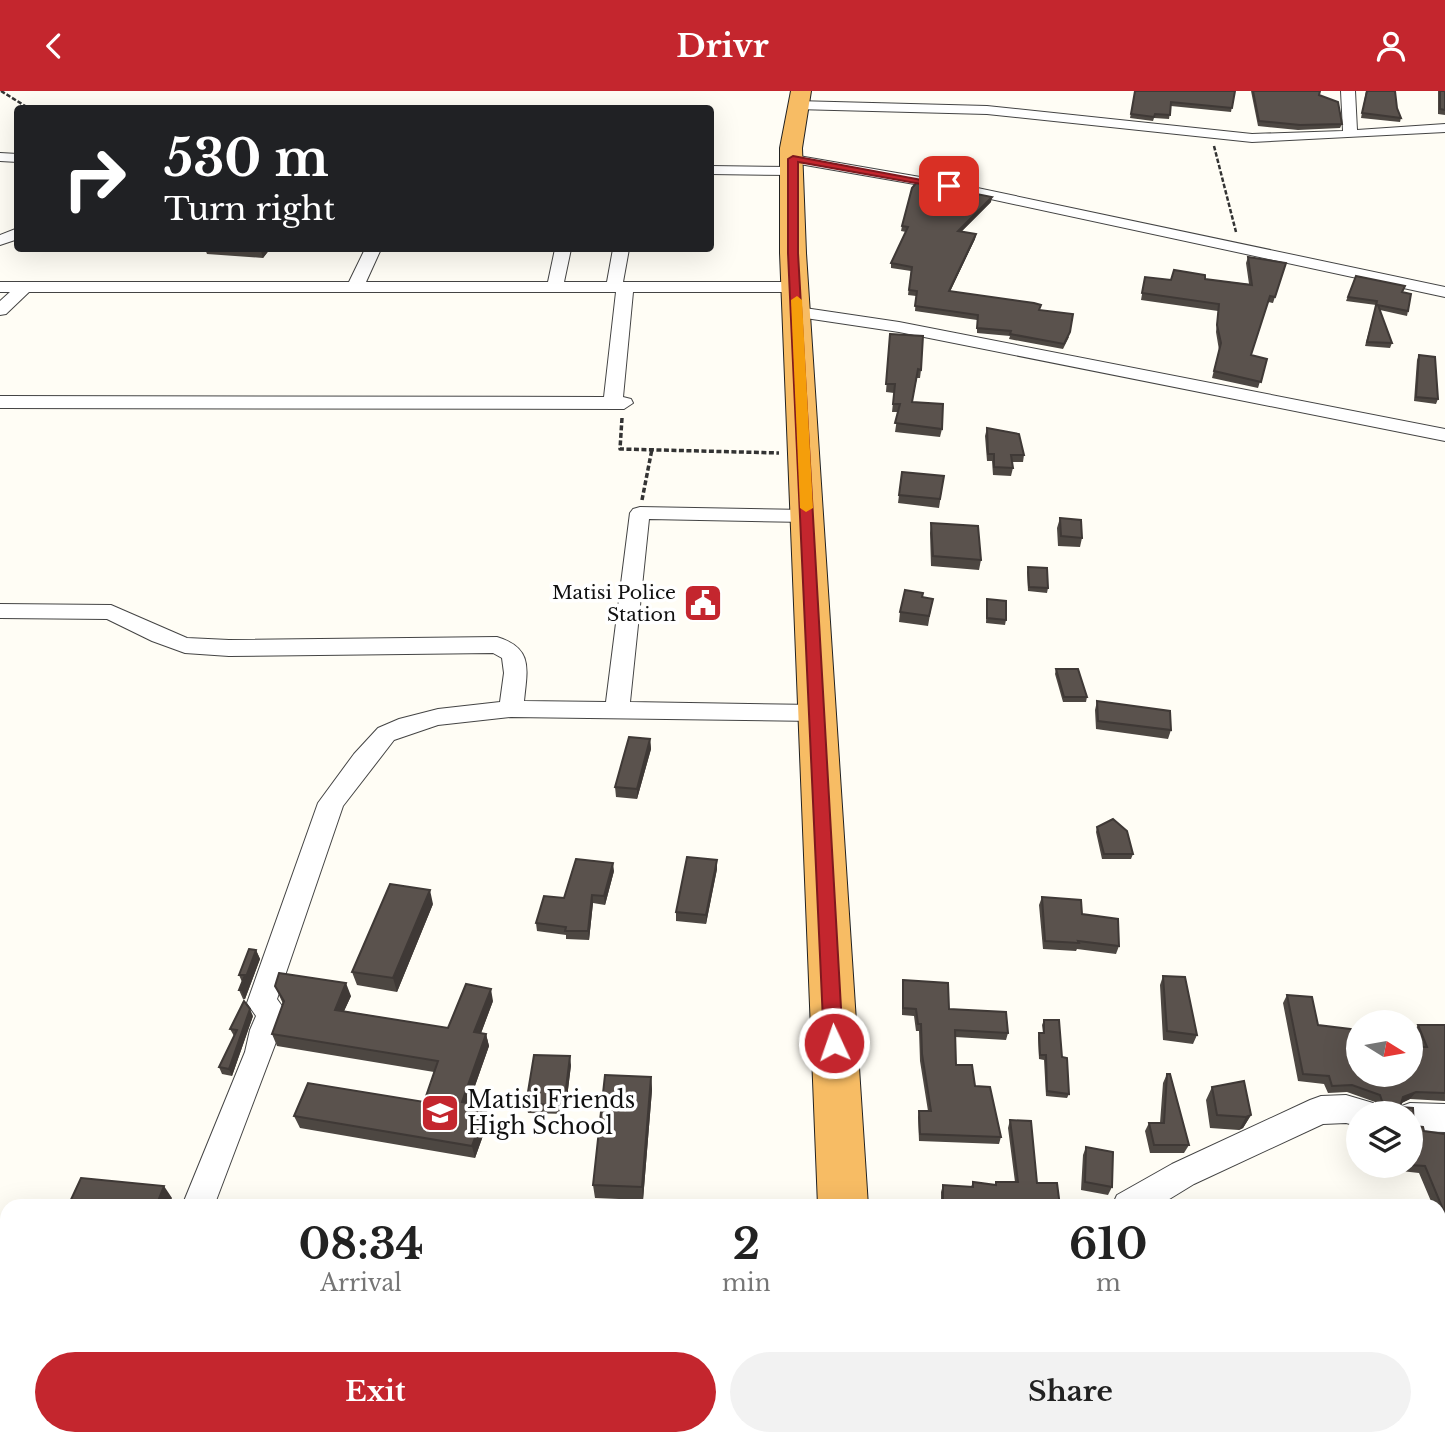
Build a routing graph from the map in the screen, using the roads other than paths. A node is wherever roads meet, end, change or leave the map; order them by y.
1 (990, 91) edge
2 (1348, 91) edge
3 (799, 98) edge
4 (972, 109) junction
5 (1445, 128) edge
6 (1350, 135) junction
7 (793, 165) junction
8 (714, 170) edge
9 (372, 252) edge
10 (562, 252) edge
11 (621, 252) edge
12 (26, 286) junction
13 (0, 287) edge
14 (355, 287) junction
15 (555, 288) junction
16 (619, 288) junction
17 (1445, 292) edge
18 (797, 299) junction
19 (0, 310) edge
20 (0, 402) edge
21 (1445, 435) edge
22 (807, 516) junction
23 (0, 611) edge
24 (511, 709) junction
25 (617, 711) junction
26 (816, 713) junction
27 (1346, 1109) edge
28 (1423, 1117) edge
29 (1445, 1118) edge
30 (201, 1199) edge
31 (843, 1199) edge
32 (1140, 1199) edge

1 - 4 street
2 - 6 street
3 - 4 street
3 - 7 highway
4 - 6 street
5 - 6 street
7 - 8 street
7 - 17 street
7 - 18 highway
9 - 14 street
10 - 15 street
11 - 16 street
12 - 13 street
12 - 14 street
12 - 19 street
14 - 15 street
15 - 16 street
16 - 18 street
16 - 20 street
18 - 21 street
18 - 22 highway
22 - 25 street
22 - 26 highway
23 - 24 street
24 - 25 street
24 - 30 street
25 - 26 street
26 - 31 highway
27 - 32 street
28 - 29 street

